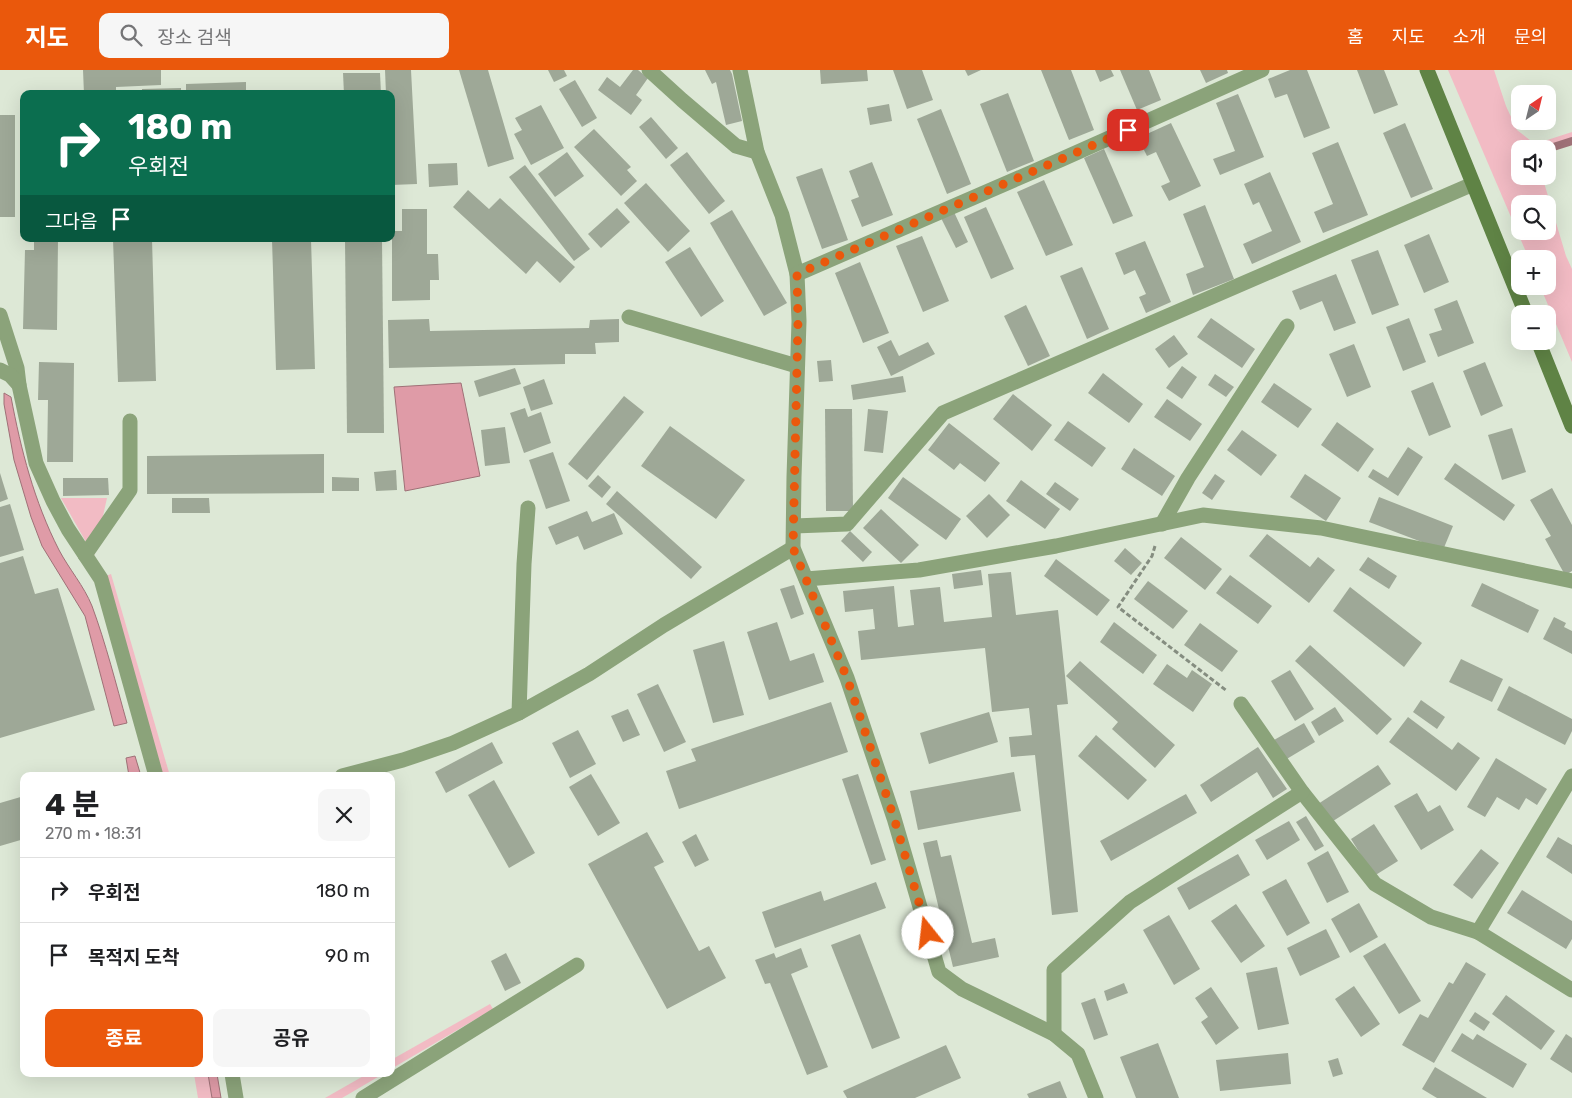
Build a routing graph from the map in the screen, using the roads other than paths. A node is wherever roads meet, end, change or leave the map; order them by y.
1 (649, 70) edge
2 (740, 70) edge
3 (1262, 70) edge
4 (1427, 70) edge
5 (756, 152) junction
6 (1473, 184) junction
7 (797, 274) junction
8 (1522, 305) edge
9 (0, 315) edge
10 (629, 317) dead end
11 (1287, 326) dead end
12 (1542, 350) edge
13 (797, 366) junction
14 (0, 370) edge
15 (19, 385) junction
16 (130, 421) dead end
17 (1572, 426) edge
18 (528, 508) dead end
19 (1162, 524) junction
20 (794, 526) junction
21 (793, 548) junction
22 (85, 555) junction
23 (806, 579) junction
24 (1572, 581) edge
25 (1241, 704) road end
26 (519, 713) junction
27 (155, 772) edge
28 (357, 772) edge
29 (1572, 776) edge
30 (1302, 792) junction
31 (1478, 932) junction
32 (577, 966) dead end
33 (1572, 990) edge
34 (1054, 1034) junction
35 (232, 1077) edge
36 (236, 1098) edge
37 (363, 1098) edge
38 (1096, 1098) edge

1 - 5 street
2 - 5 street
3 - 7 street
4 - 6 street
5 - 7 street
6 - 8 street
6 - 20 street
7 - 13 street
9 - 15 street
10 - 13 street
11 - 19 street
12 - 17 street
13 - 20 street
14 - 15 street
15 - 22 street
16 - 22 street
18 - 26 street
19 - 23 street
19 - 24 street
20 - 21 street
21 - 23 street
21 - 26 street
22 - 27 street
23 - 34 street
25 - 30 street
26 - 28 street
29 - 31 street
30 - 31 street
30 - 34 street
31 - 33 street
32 - 37 street
34 - 38 street
35 - 36 street

